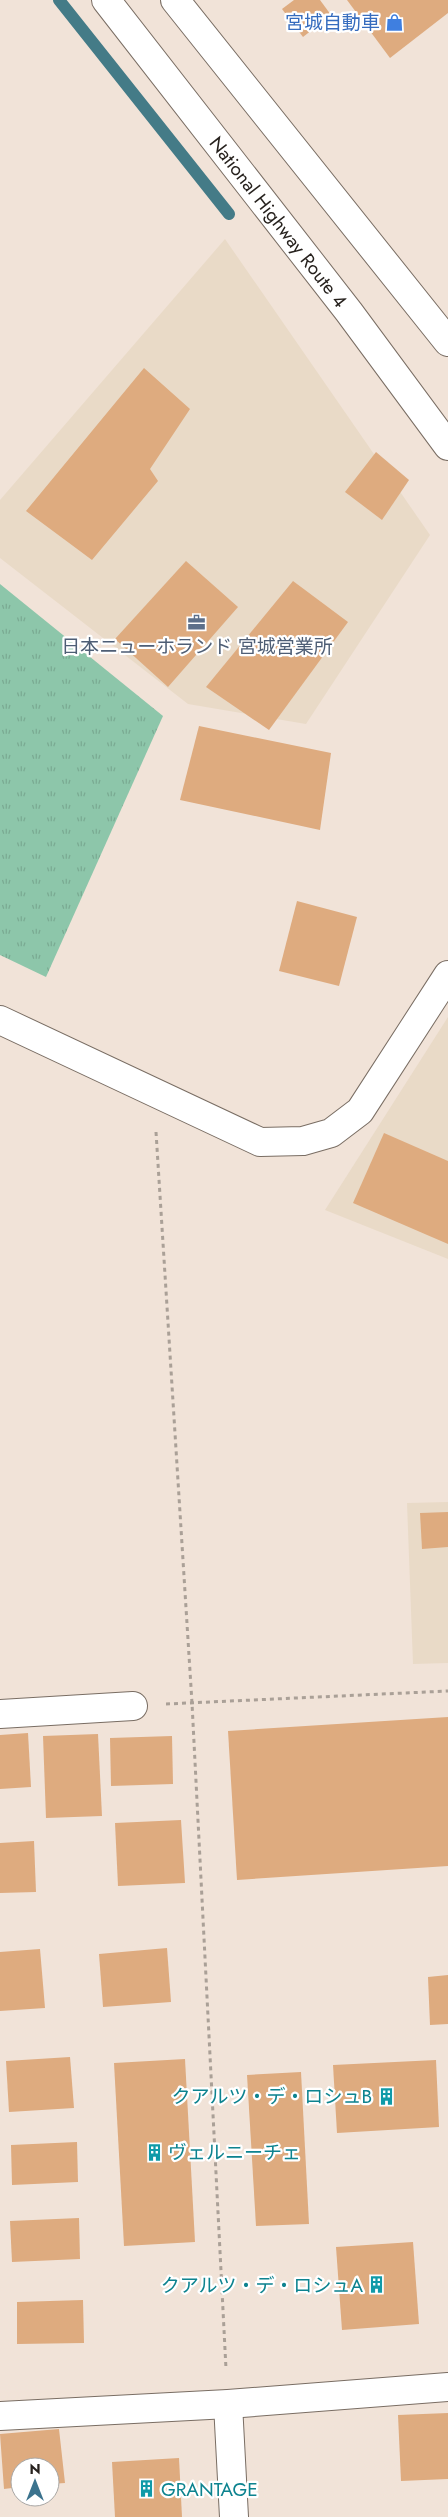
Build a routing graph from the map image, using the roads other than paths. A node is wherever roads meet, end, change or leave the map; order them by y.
1 (106, 0) edge
2 (175, 0) edge
3 (448, 342) edge
4 (448, 446) edge
5 (448, 975) edge
6 (0, 1020) edge
7 (133, 1706) road end
8 (0, 1714) edge
9 (448, 2387) edge
10 (228, 2404) junction
11 (0, 2416) edge
12 (234, 2517) edge

1 - 4 main road, National Highway Route 4
2 - 3 main road
5 - 6 main road
7 - 8 main road
9 - 10 main road
10 - 11 main road
10 - 12 main road

